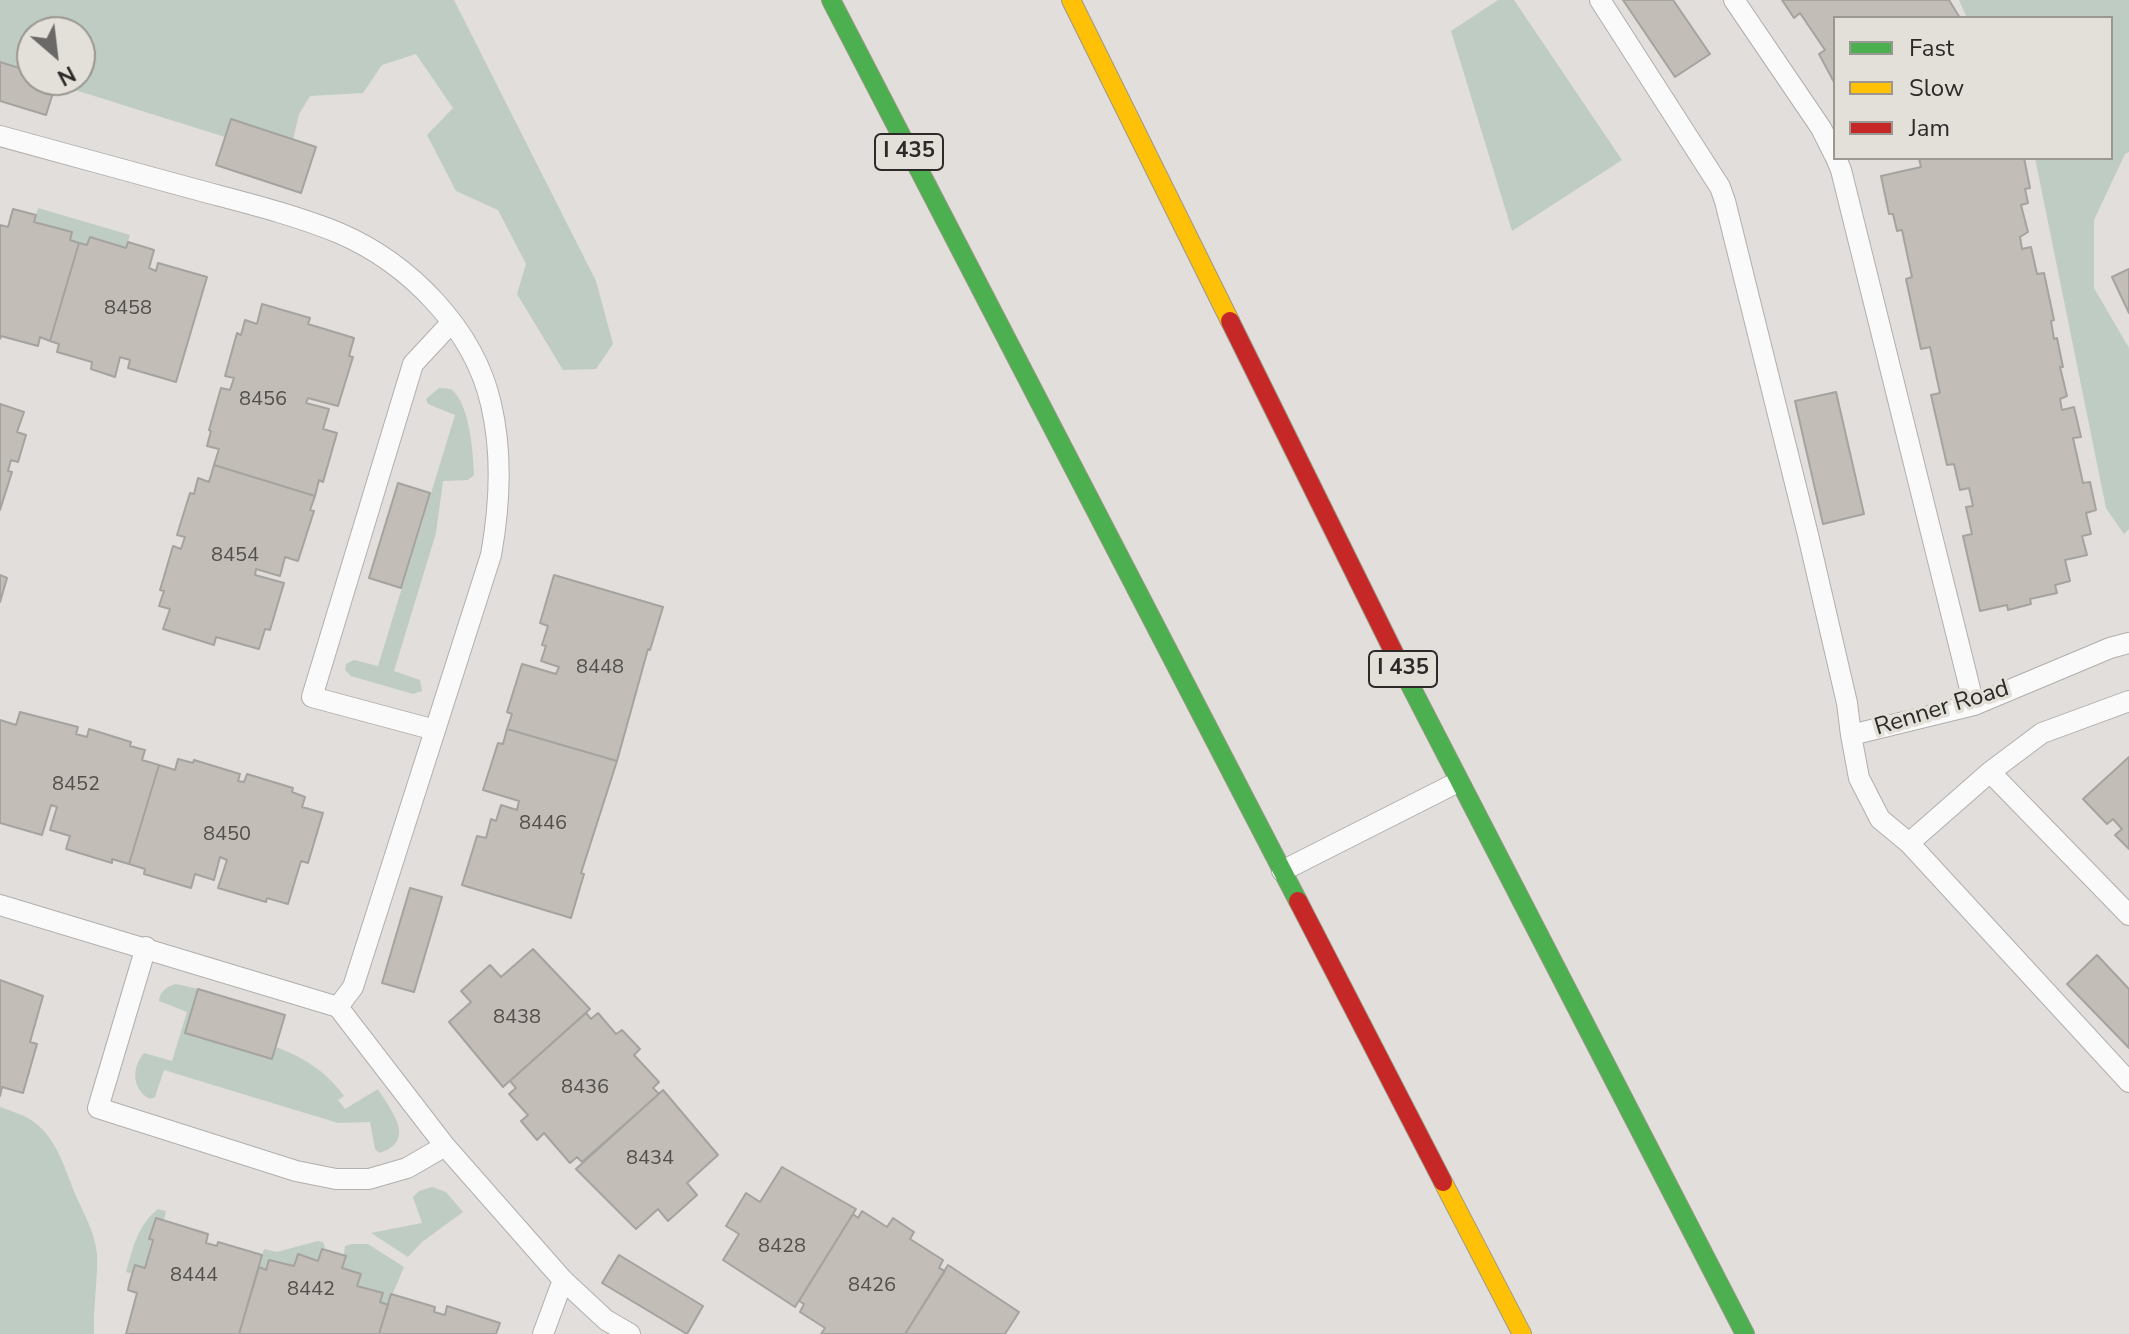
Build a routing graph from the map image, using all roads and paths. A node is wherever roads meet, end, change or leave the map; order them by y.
1 (831, 0) edge
2 (1071, 0) edge
3 (1600, 0) edge
4 (1734, 0) edge
5 (0, 136) edge
6 (1833, 153) edge
7 (1836, 160) edge
8 (451, 323) junction
9 (2129, 643) edge
10 (2129, 701) edge
11 (1974, 705) junction
12 (435, 730) junction
13 (1851, 735) junction
14 (1990, 772) junction
15 (1458, 782) junction
16 (1909, 843) junction
17 (1282, 871) junction
18 (0, 905) edge
19 (2129, 915) edge
20 (146, 947) junction
21 (338, 1007) junction
22 (2129, 1082) edge
23 (445, 1146) junction
24 (563, 1280) junction
25 (543, 1334) edge
26 (630, 1334) edge
27 (1522, 1334) edge
28 (1745, 1334) edge

1 - 17 highway, I 435
2 - 15 highway, I 435
3 - 13 lane
4 - 6 lane
5 - 8 lane
7 - 11 lane
8 - 12 lane
8 - 12 lane
9 - 11 lane, Renner Road
10 - 14 lane
11 - 13 lane, Renner Road
12 - 21 lane
13 - 16 lane, Renner Road
14 - 16 lane
14 - 19 lane
15 - 17 lane
15 - 28 highway, I 435
16 - 22 lane, Renner Road
17 - 27 highway, I 435
18 - 20 lane
20 - 21 lane
20 - 23 lane
21 - 23 lane
23 - 24 lane
24 - 25 lane
24 - 26 lane

